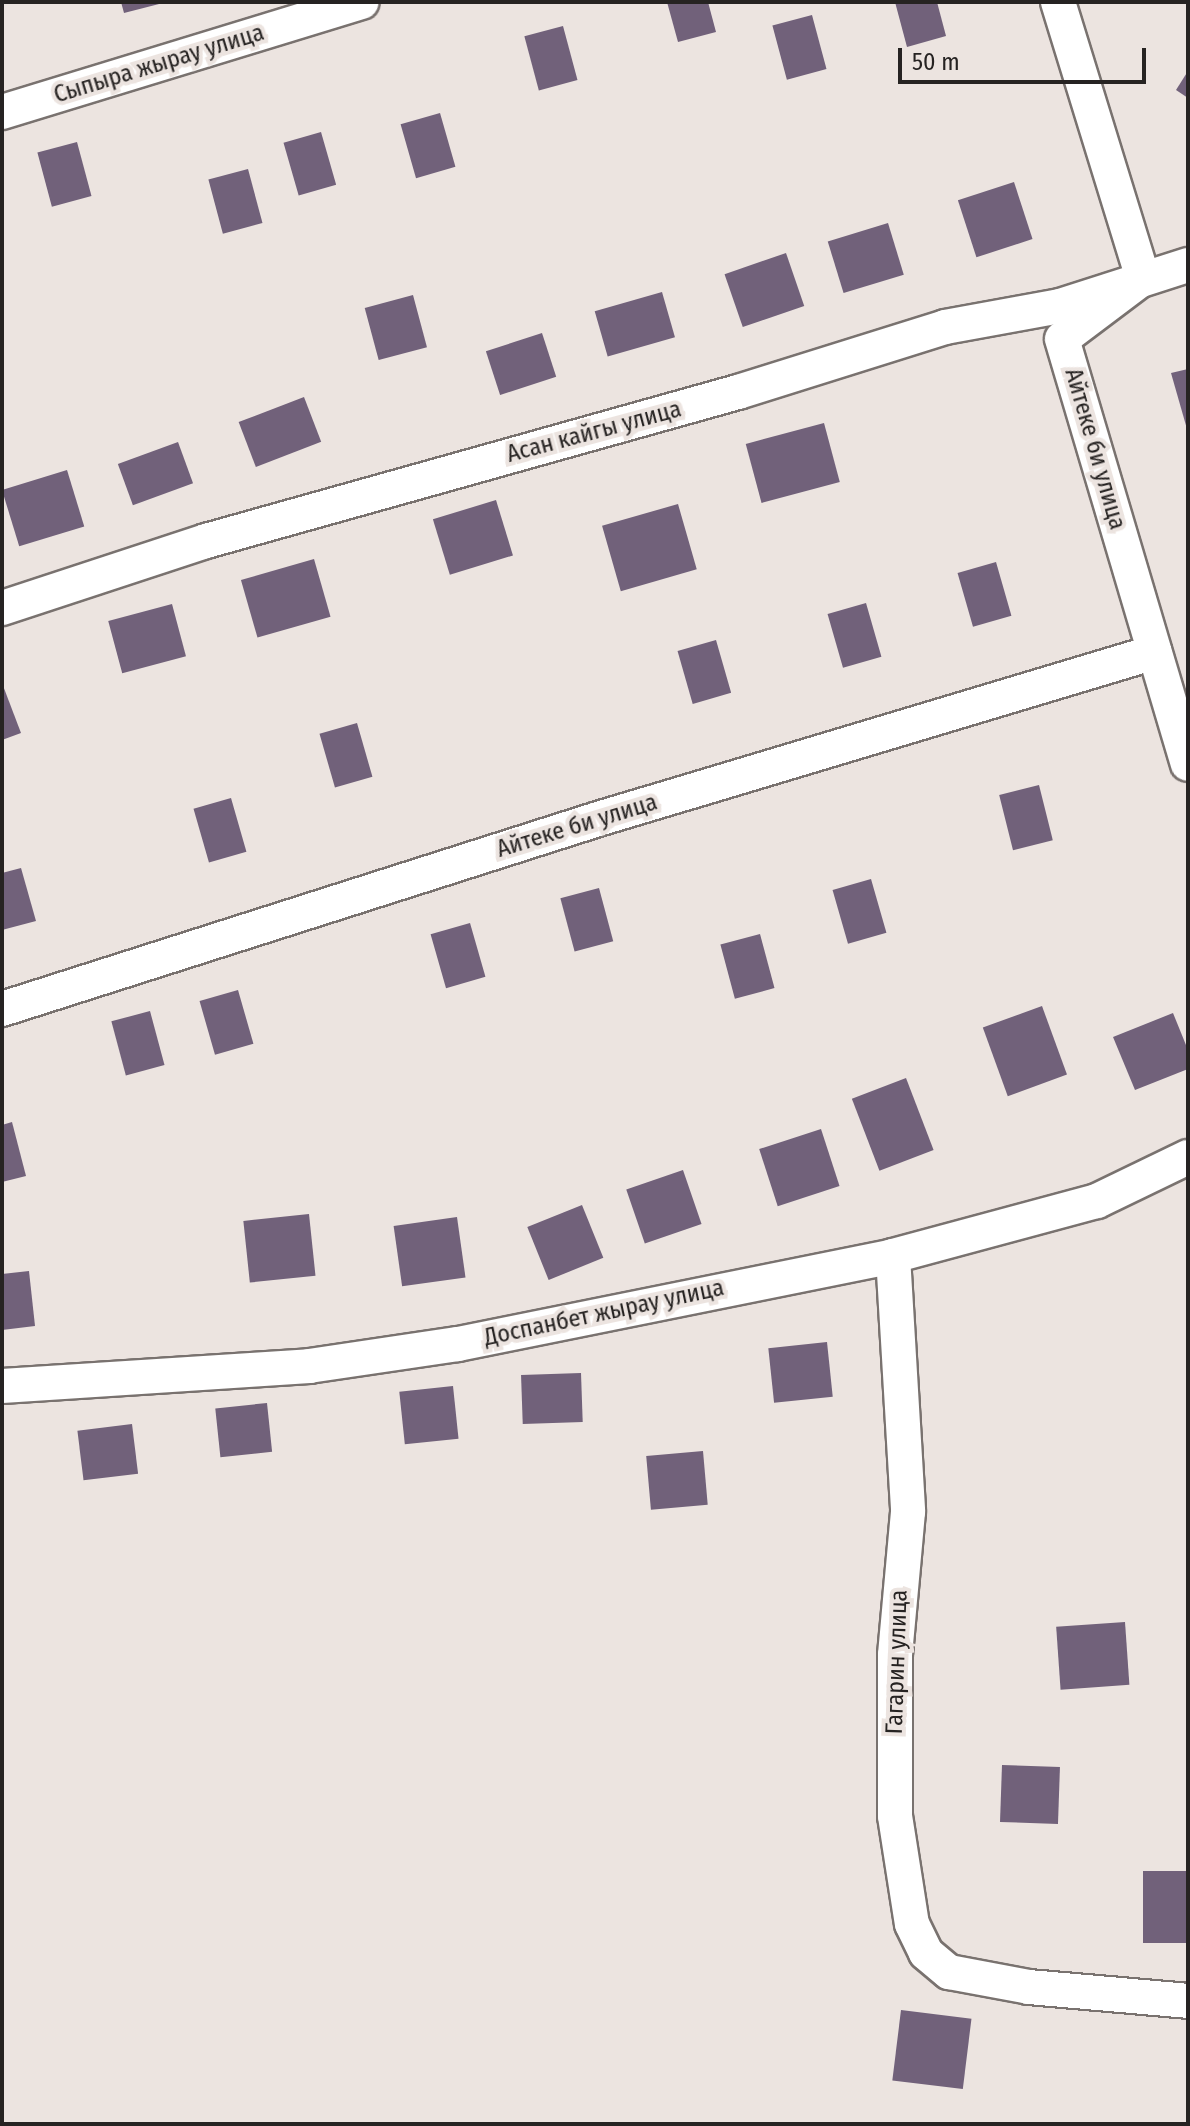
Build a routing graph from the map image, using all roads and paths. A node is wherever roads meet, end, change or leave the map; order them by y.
1 (362, 2) edge
2 (1058, 2) edge
3 (2, 112) edge
4 (1188, 265) edge
5 (1143, 278) junction
6 (2, 608) edge
7 (1155, 652) junction
8 (1188, 764) edge
9 (2, 1009) edge
10 (1188, 1157) edge
11 (893, 1256) junction
12 (2, 1386) edge
13 (1188, 2001) edge

1 - 3 street, Сыпыра жырау улица
2 - 5 street
4 - 5 street, Асан кайгы улица
5 - 6 street, Асан кайгы улица
5 - 7 street, Айтеке би улица
7 - 8 street, Айтеке би улица
7 - 9 street, Айтеке би улица
10 - 11 street, Доспанбет жырау улица
11 - 12 street, Доспанбет жырау улица
11 - 13 street, Гагарин улица

